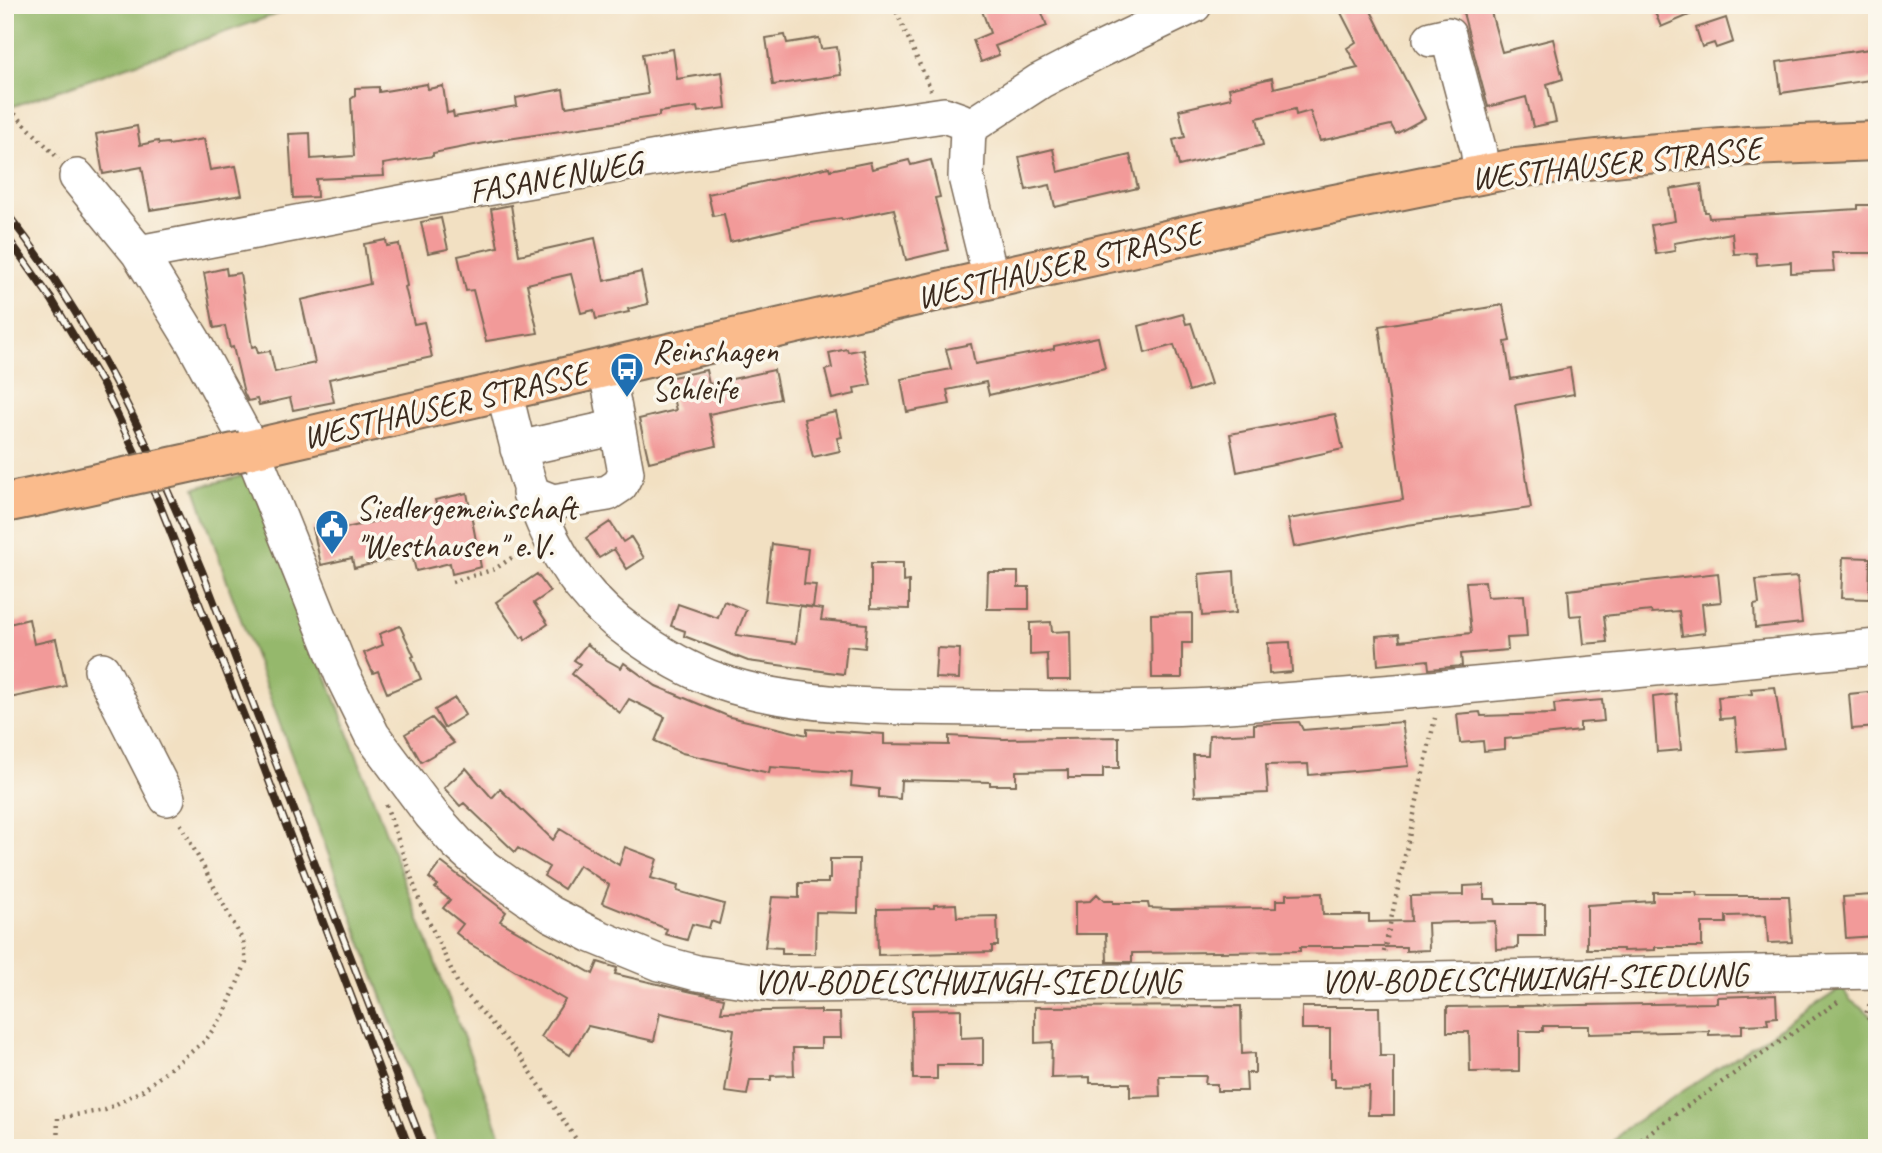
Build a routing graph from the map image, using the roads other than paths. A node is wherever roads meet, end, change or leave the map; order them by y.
1 (1194, 5) edge
2 (1431, 39) dead end
3 (956, 122) junction
4 (1877, 141) edge
5 (1482, 174) junction
6 (76, 177) road end
7 (139, 253) junction
8 (991, 279) junction
9 (606, 366) junction
10 (504, 390) junction
11 (617, 427) junction
12 (518, 449) junction
13 (247, 450) junction
14 (530, 493) junction
15 (22, 499) edge
16 (1877, 647) edge
17 (102, 670) dead end
18 (167, 798) road end
19 (1877, 971) edge

1 - 3 street, FASANENWEG
2 - 5 street
3 - 7 street, FASANENWEG
3 - 8 street
4 - 5 main road, WESTHAUSER STRASSE
5 - 8 main road, WESTHAUSER STRASSE
6 - 7 street
7 - 13 street
8 - 9 main road, WESTHAUSER STRASSE
9 - 10 main road, WESTHAUSER STRASSE
9 - 11 street
10 - 12 street
10 - 13 main road, WESTHAUSER STRASSE
11 - 12 street
11 - 14 street
12 - 14 street
13 - 15 main road, WESTHAUSER STRASSE, bridge
13 - 19 street, VON-BODELSCHWINGH-SIEDLUNG
14 - 16 street
17 - 18 street

